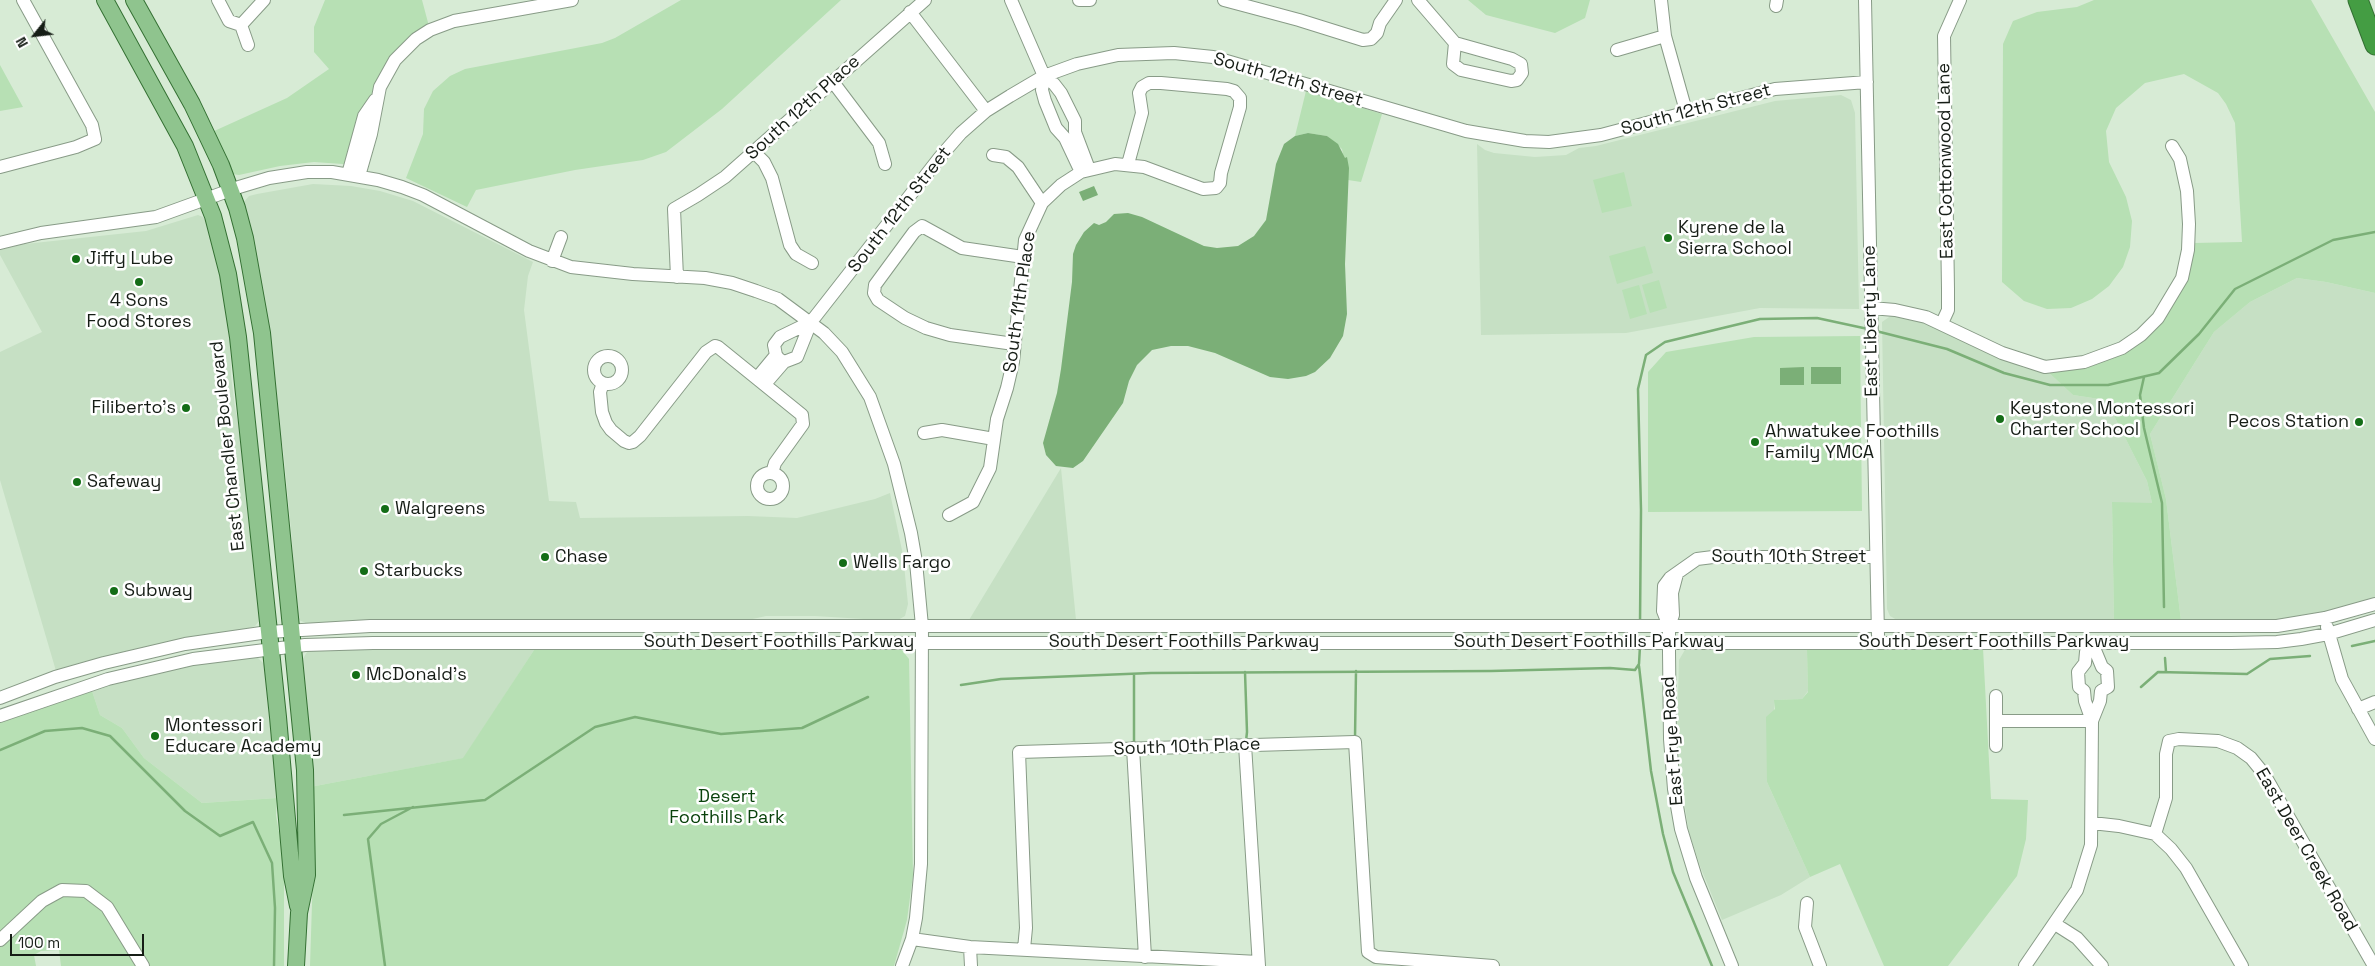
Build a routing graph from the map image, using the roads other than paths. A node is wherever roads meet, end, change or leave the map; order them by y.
1 (23, 0) edge
2 (105, 0) edge
3 (134, 0) edge
4 (218, 0) edge
5 (264, 0) edge
6 (572, 0) edge
7 (925, 0) edge
8 (1011, 0) edge
9 (1079, 0) edge
10 (1090, 0) edge
11 (1224, 0) edge
12 (1396, 0) edge
13 (1418, 0) edge
14 (1661, 0) edge
15 (1865, 0) edge
16 (1960, 0) edge
17 (2358, 0) edge
18 (503, 6) edge
19 (910, 12) junction
20 (241, 25) junction
21 (1665, 36) junction
22 (1454, 43) junction
23 (248, 45) dead end
24 (2375, 45) edge
25 (1617, 50) dead end
26 (1044, 76) junction
27 (833, 82) junction
28 (1867, 82) junction
29 (1068, 108) junction
30 (986, 111) junction
31 (1686, 112) junction
32 (1051, 116) junction
33 (2172, 146) dead end
34 (754, 152) junction
35 (993, 155) dead end
36 (885, 164) dead end
37 (1128, 164) junction
38 (0, 167) edge
39 (1085, 171) junction
40 (353, 175) junction
41 (230, 190) junction
42 (206, 199) junction
43 (1042, 203) junction
44 (561, 237) dead end
45 (0, 241) edge
46 (1023, 257) junction
47 (552, 261) junction
48 (812, 263) dead end
49 (677, 277) junction
50 (1871, 312) junction
51 (811, 322) junction
52 (1942, 323) junction
53 (1014, 344) junction
54 (780, 358) junction
55 (761, 381) junction
56 (603, 384) dead end
57 (924, 433) dead end
58 (994, 439) junction
59 (772, 473) dead end
60 (949, 515) dead end
61 (1876, 557) junction
62 (1678, 574) joint
63 (2375, 604) edge
64 (2325, 618) junction
65 (2375, 620) edge
66 (922, 626) junction
67 (1405, 626) junction
68 (1669, 626) junction
69 (1878, 626) junction
70 (268, 632) junction
71 (2328, 634) junction
72 (293, 638) junction
73 (921, 642) junction
74 (1406, 642) junction
75 (1669, 642) junction
76 (1878, 642) junction
77 (2092, 643) junction
78 (270, 649) junction
79 (2082, 667) junction
80 (2102, 667) junction
81 (2084, 691) junction
82 (2101, 691) junction
83 (1996, 696) dead end
84 (0, 698) edge
85 (2375, 702) edge
86 (2358, 709) junction
87 (0, 716) edge
88 (278, 717) junction
89 (1996, 721) junction
90 (2092, 721) junction
91 (2375, 739) edge
92 (1245, 745) junction
93 (1996, 746) dead end
94 (1133, 748) junction
95 (305, 770) junction
96 (2092, 823) junction
97 (2155, 834) junction
98 (1808, 903) dead end
99 (299, 913) junction
100 (2055, 924) junction
101 (912, 939) junction
102 (0, 940) edge
103 (970, 947) junction
104 (1024, 949) junction
105 (1145, 957) junction
106 (1093, 960) edge
107 (1258, 964) edge
108 (142, 966) edge
109 (296, 966) edge
110 (902, 966) edge
111 (971, 966) edge
112 (1493, 966) edge
113 (1732, 966) edge
114 (1820, 966) edge
115 (2025, 966) edge
116 (2102, 966) edge
117 (2242, 966) edge
118 (2374, 966) edge

1 - 38 street
2 - 42 main road, East Chandler Boulevard
3 - 41 main road, East Chandler Boulevard
4 - 20 street
5 - 20 street
6 - 18 street
7 - 19 street, South 12th Place
8 - 26 street
9 - 10 street
11 - 12 street
13 - 22 street
14 - 21 street
15 - 28 street, East Liberty Lane
16 - 52 street, East Cottonwood Lane
17 - 24 highway
18 - 40 street
19 - 27 street, South 12th Place
19 - 30 street
20 - 23 street
21 - 25 street
21 - 31 street
22 - 22 street
26 - 29 street
26 - 30 street, South 12th Street
26 - 31 street, South 12th Street
26 - 32 street
27 - 34 street, South 12th Place
27 - 36 street
28 - 31 street, South 12th Street
28 - 50 street, East Liberty Lane
29 - 32 street
29 - 39 street
30 - 51 street, South 12th Street
32 - 39 street
33 - 52 street
34 - 48 street
34 - 49 street, South 12th Place
35 - 43 street
37 - 37 street, South 11th Place
37 - 39 street, South 11th Place
39 - 43 street, South 11th Place
40 - 41 street
40 - 47 street
41 - 42 street
41 - 72 main road, East Chandler Boulevard
42 - 45 street
42 - 70 main road, East Chandler Boulevard
43 - 46 street, South 11th Place
44 - 47 street
46 - 53 street, South 11th Place
46 - 53 street
47 - 49 street
49 - 51 street
50 - 52 street
50 - 61 street, East Liberty Lane
51 - 54 street, South 12th Street
51 - 54 street, South 12th Street
51 - 66 street
53 - 58 street, South 11th Place
54 - 55 street, South 12th Street
55 - 56 street
55 - 59 street
57 - 58 street
58 - 60 street, South 11th Place
61 - 62 street, South 10th Street
61 - 69 street, East Liberty Lane
62 - 68 street, East Frye Road
63 - 64 street, South Desert Foothills Parkway
64 - 69 street, South Desert Foothills Parkway
64 - 71 street
65 - 71 street, South Desert Foothills Parkway
66 - 67 street, South Desert Foothills Parkway
66 - 72 street, South Desert Foothills Parkway
66 - 73 street
67 - 68 street, South Desert Foothills Parkway
67 - 74 street
68 - 69 street, South Desert Foothills Parkway
68 - 75 street, East Frye Road
69 - 76 street, East Liberty Lane
70 - 72 street, South Desert Foothills Parkway
70 - 78 main road, East Chandler Boulevard
70 - 84 street, South Desert Foothills Parkway
71 - 77 street, South Desert Foothills Parkway
71 - 86 street
72 - 73 street, South Desert Foothills Parkway
72 - 78 street, South Desert Foothills Parkway
72 - 95 main road, East Chandler Boulevard
73 - 74 street, South Desert Foothills Parkway
73 - 101 street
74 - 75 street, South Desert Foothills Parkway
75 - 76 street, South Desert Foothills Parkway
75 - 113 street, East Frye Road
76 - 77 street, South Desert Foothills Parkway
77 - 79 street
77 - 80 street
78 - 87 street, South Desert Foothills Parkway
78 - 88 main road, East Chandler Boulevard
79 - 80 street
79 - 81 street
80 - 82 street
81 - 82 street
81 - 90 street
82 - 90 street
83 - 89 street
85 - 86 street
86 - 91 street
88 - 95 main road
88 - 99 main road, East Chandler Boulevard
89 - 90 street
89 - 93 street
90 - 96 street
92 - 94 street, South 10th Place
92 - 107 street
92 - 112 street, South 10th Place
94 - 104 street, South 10th Place
94 - 105 street
95 - 99 main road, East Chandler Boulevard
96 - 97 street
96 - 100 street
97 - 117 street
97 - 118 street, East Deer Creek Road
98 - 114 street
99 - 109 main road, East Chandler Boulevard
100 - 115 street
100 - 116 street
101 - 103 street
101 - 110 street
102 - 108 street
103 - 104 street
103 - 111 street
104 - 106 street
105 - 106 street
105 - 107 street

